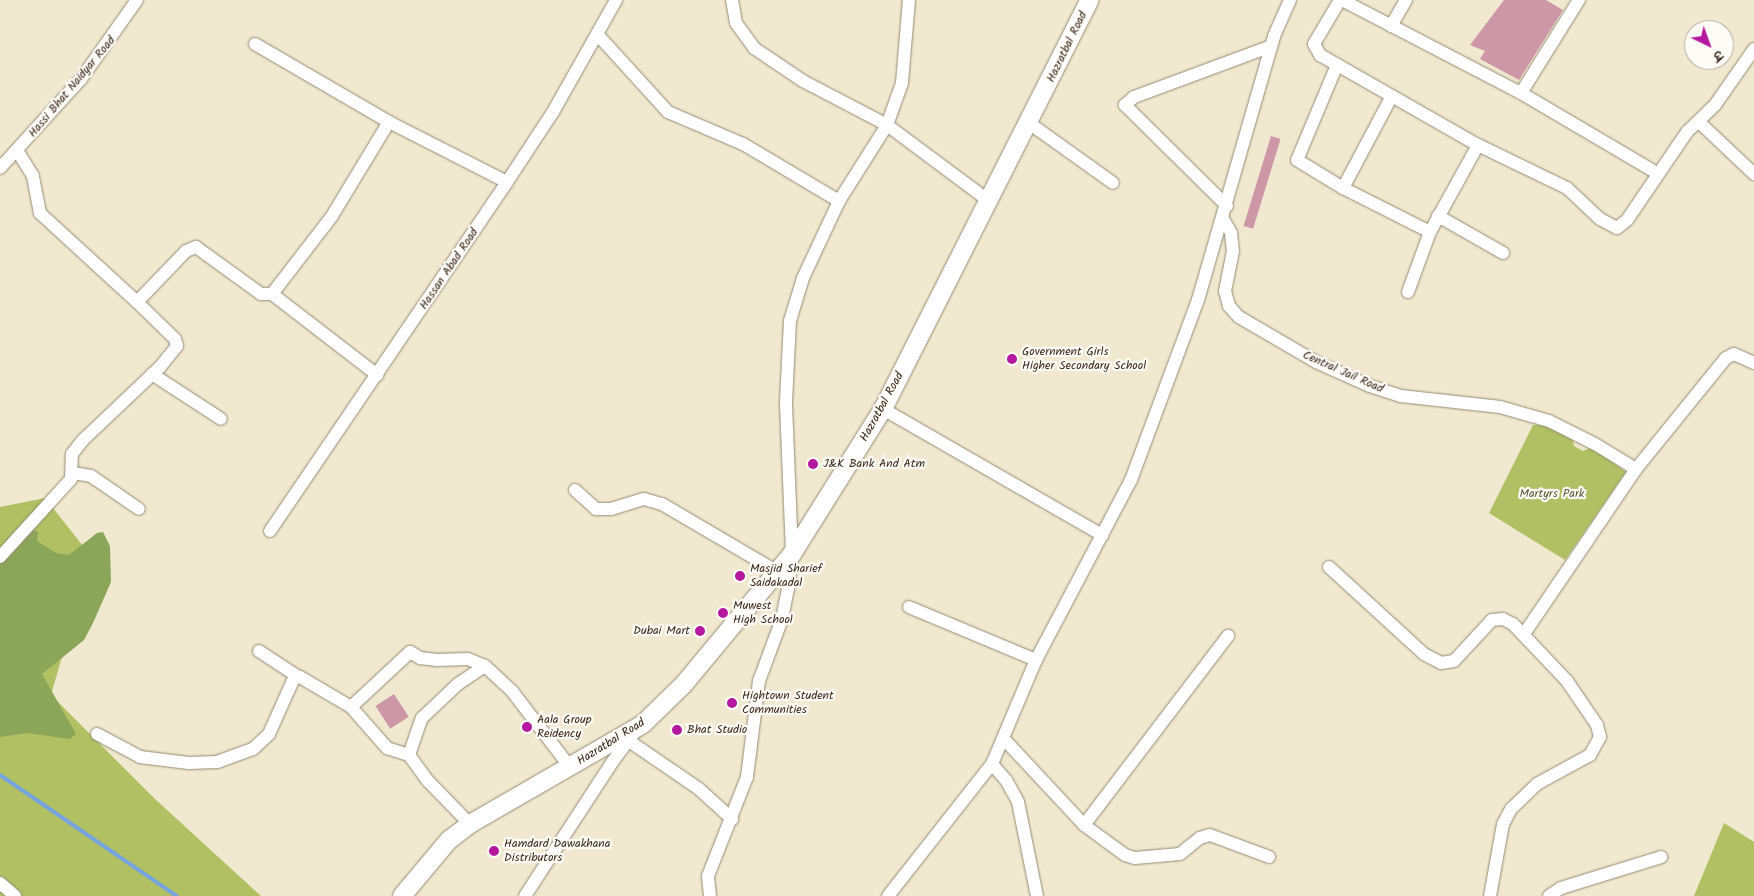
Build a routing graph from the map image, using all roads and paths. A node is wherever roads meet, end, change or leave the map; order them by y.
1 (137, 0) edge
2 (616, 0) edge
3 (732, 0) edge
4 (909, 0) edge
5 (1090, 0) edge
6 (1290, 0) edge
7 (1341, 0) edge
8 (1406, 0) edge
9 (1579, 0) edge
10 (1391, 26) junction
11 (596, 34) junction
12 (255, 44) dead end
13 (1271, 46) junction
14 (1754, 49) edge
15 (1338, 65) junction
16 (1521, 94) junction
17 (1392, 96) junction
18 (389, 122) junction
19 (1699, 122) junction
20 (1029, 123) junction
21 (888, 125) junction
22 (1478, 145) junction
23 (18, 152) junction
24 (2, 163) edge
25 (1657, 173) junction
26 (1754, 174) edge
27 (507, 182) junction
28 (1113, 182) dead end
29 (1343, 188) junction
30 (839, 201) junction
31 (989, 201) junction
32 (1225, 213) junction
33 (1438, 216) junction
34 (1430, 232) junction
35 (1503, 253) dead end
36 (1408, 292) dead end
37 (272, 294) junction
38 (137, 302) junction
39 (1754, 364) edge
40 (152, 374) junction
41 (377, 375) junction
42 (883, 409) junction
43 (221, 420) dead end
44 (1636, 469) junction
45 (73, 474) junction
46 (575, 490) dead end
47 (139, 509) dead end
48 (270, 531) dead end
49 (1102, 535) junction
50 (792, 554) junction
51 (0, 557) edge
52 (1329, 567) dead end
53 (778, 572) junction
54 (909, 608) dead end
55 (1524, 634) junction
56 (1228, 636) dead end
57 (259, 651) dead end
58 (1036, 660) junction
59 (484, 666) junction
60 (297, 676) junction
61 (351, 707) junction
62 (643, 724) junction
63 (97, 734) dead end
64 (1003, 738) junction
65 (629, 741) junction
66 (410, 755) junction
67 (992, 764) junction
68 (570, 767) junction
69 (732, 819) junction
70 (470, 824) junction
71 (1084, 825) junction
72 (1268, 857) dead end
73 (1661, 858) dead end
74 (0, 883) edge
75 (14, 896) edge
76 (402, 896) edge
77 (525, 896) edge
78 (710, 896) edge
79 (888, 896) edge
80 (1037, 896) edge
81 (1490, 896) edge
82 (1549, 896) edge

1 - 23 street, Hassi Bhat Naidyar Road
2 - 11 street, Hassan Abad Road
3 - 21 street
4 - 21 street
5 - 20 main road, Hazratbal Road
6 - 13 street
7 - 10 street
7 - 15 street
8 - 10 street
9 - 16 street
10 - 16 street
11 - 27 street, Hassan Abad Road
11 - 30 street
12 - 18 street
13 - 32 street
13 - 32 street
14 - 19 street
15 - 17 street
15 - 29 street
16 - 25 street
17 - 22 street
17 - 29 street
18 - 27 street
18 - 37 street
19 - 25 street
19 - 26 street
20 - 28 street
20 - 31 main road, Hazratbal Road
21 - 30 street
21 - 31 street
22 - 25 street
22 - 33 street
23 - 24 street, Hassi Bhat Naidyar Road
23 - 38 street
27 - 41 street, Hassan Abad Road
29 - 34 street
30 - 50 street
31 - 42 main road, Hazratbal Road
32 - 44 street, Central Jail Road
32 - 49 street
33 - 34 street
33 - 35 street
34 - 36 street
37 - 38 street
37 - 41 street
38 - 40 street
39 - 44 street
40 - 43 street
40 - 45 street
41 - 48 street, Hassan Abad Road
42 - 49 street
42 - 50 main road, Hazratbal Road
44 - 55 street
45 - 47 street
45 - 51 street
46 - 53 street
49 - 58 street
50 - 53 main road, Hazratbal Road
50 - 69 street
52 - 55 street
53 - 62 main road, Hazratbal Road
54 - 58 street
55 - 81 street
56 - 71 street
57 - 60 street
58 - 64 street
59 - 61 street
59 - 66 street
59 - 68 street
60 - 61 street
60 - 63 street
61 - 66 street
62 - 65 street
62 - 68 main road, Hazratbal Road
64 - 67 street
64 - 71 street
65 - 69 street
65 - 77 street
66 - 70 street
67 - 79 street
67 - 80 street
68 - 70 main road, Hazratbal Road
69 - 78 street
70 - 76 main road, Hazratbal Road
71 - 72 street
73 - 82 street
74 - 75 street

